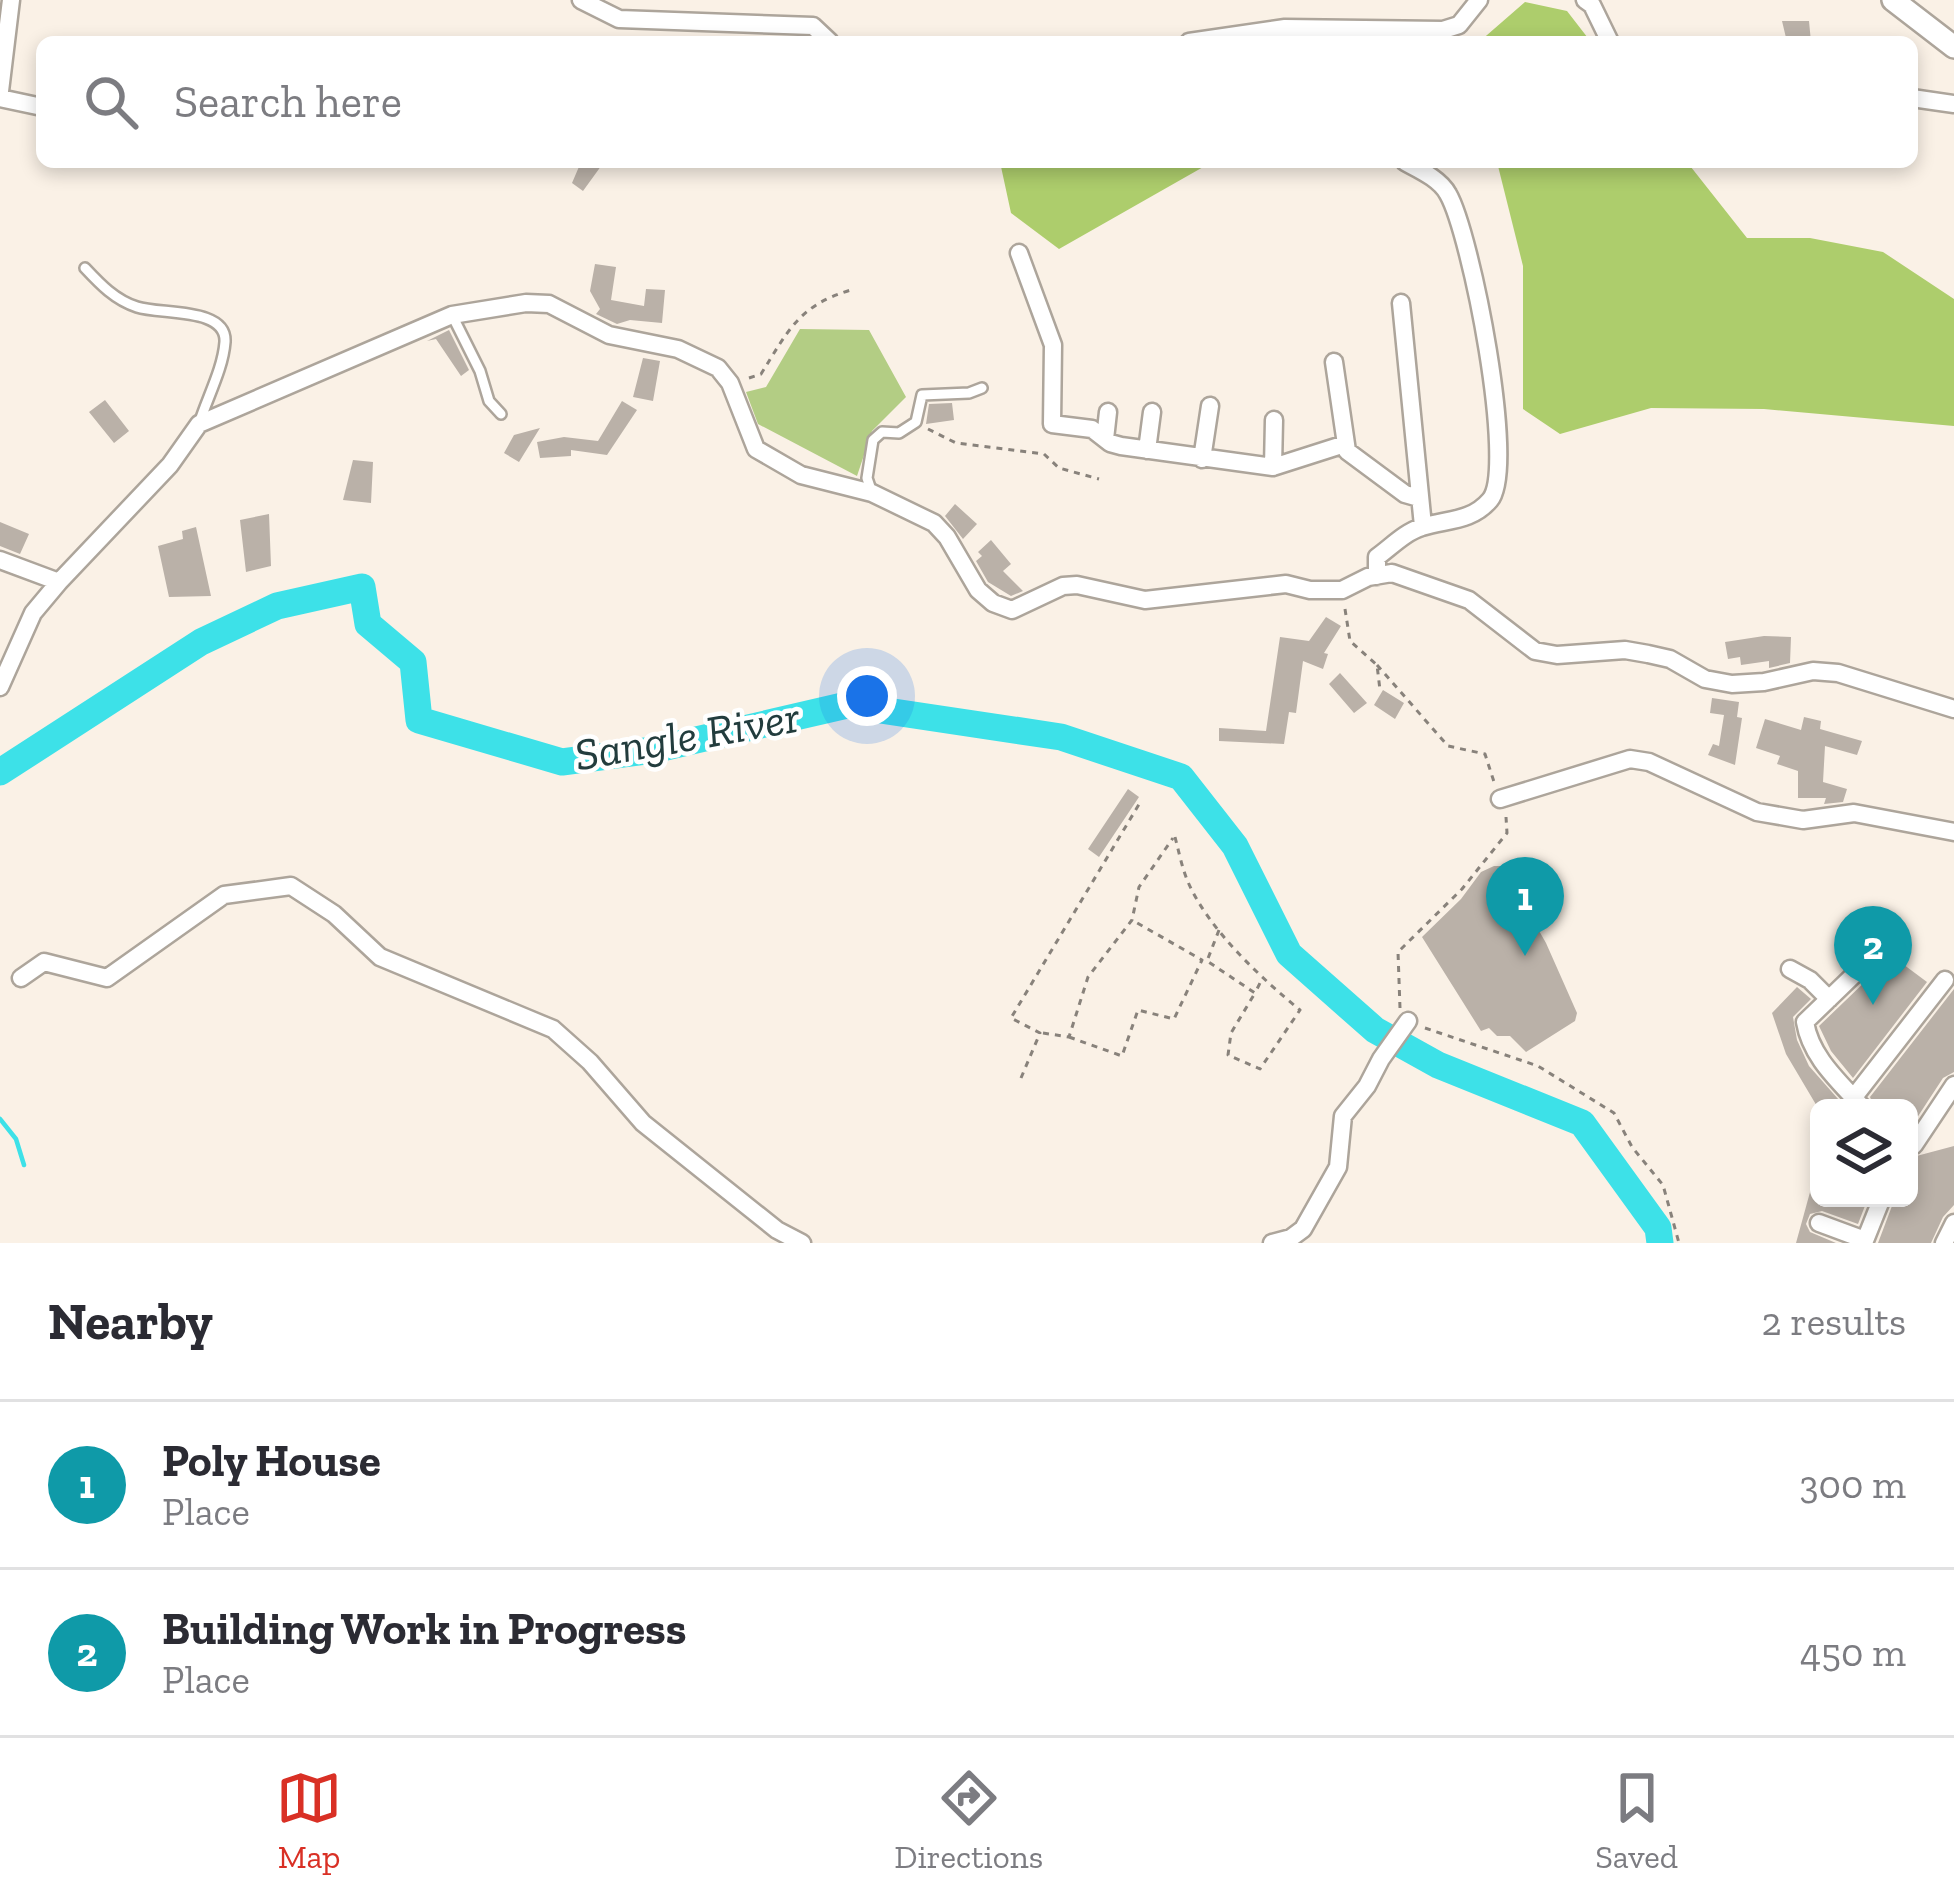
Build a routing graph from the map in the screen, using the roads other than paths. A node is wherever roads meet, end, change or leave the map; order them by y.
1 (10, 0) edge
2 (580, 0) edge
3 (1479, 0) edge
4 (1585, 0) edge
5 (1893, 0) edge
6 (824, 36) edge
7 (1234, 36) edge
8 (1607, 36) edge
9 (1954, 47) edge
10 (0, 94) edge
11 (1918, 99) edge
12 (1954, 104) edge
13 (36, 105) edge
14 (1414, 168) edge
15 (1019, 253) dead end
16 (85, 268) dead end
17 (1401, 302) dead end
18 (452, 316) junction
19 (1334, 362) dead end
20 (982, 388) dead end
21 (1210, 406) dead end
22 (1108, 412) dead end
23 (1152, 412) dead end
24 (501, 415) dead end
25 (1274, 420) dead end
26 (200, 424) junction
27 (1105, 439) junction
28 (1345, 444) junction
29 (1147, 450) junction
30 (1202, 459) junction
31 (1273, 467) junction
32 (872, 494) junction
33 (1419, 498) junction
34 (1423, 526) junction
35 (0, 560) edge
36 (1377, 575) junction
37 (58, 582) junction
38 (0, 687) edge
39 (1954, 710) edge
40 (1500, 799) road end
41 (1954, 832) edge
42 (1861, 968) dead end
43 (1790, 969) dead end
44 (21, 978) dead end
45 (1945, 980) dead end
46 (1829, 999) junction
47 (1404, 1027) road end
48 (1954, 1085) edge
49 (1854, 1099) edge
50 (1861, 1099) edge
51 (1918, 1139) edge
52 (1878, 1207) edge
53 (1820, 1223) dead end
54 (1954, 1223) edge
55 (1865, 1241) edge
56 (802, 1243) edge
57 (1272, 1243) edge
58 (1944, 1243) edge

1 - 10 street
2 - 6 street
3 - 7 street
4 - 8 street
5 - 9 street
10 - 13 street
11 - 12 street
14 - 34 street
15 - 27 street
16 - 26 lane
17 - 33 street
18 - 24 lane
18 - 26 street
18 - 32 street
19 - 28 street
20 - 32 lane
21 - 30 street
22 - 27 street
23 - 29 street
25 - 31 street
26 - 37 street
27 - 29 street
28 - 31 street
28 - 33 street
29 - 30 street
30 - 31 street
32 - 36 street
33 - 34 street
34 - 36 street
35 - 37 street
36 - 39 street
37 - 38 street
40 - 41 street
42 - 46 street
43 - 46 street
44 - 56 street
45 - 50 street
46 - 49 street
47 - 57 street
48 - 51 street
52 - 55 street
53 - 55 street
54 - 58 street

